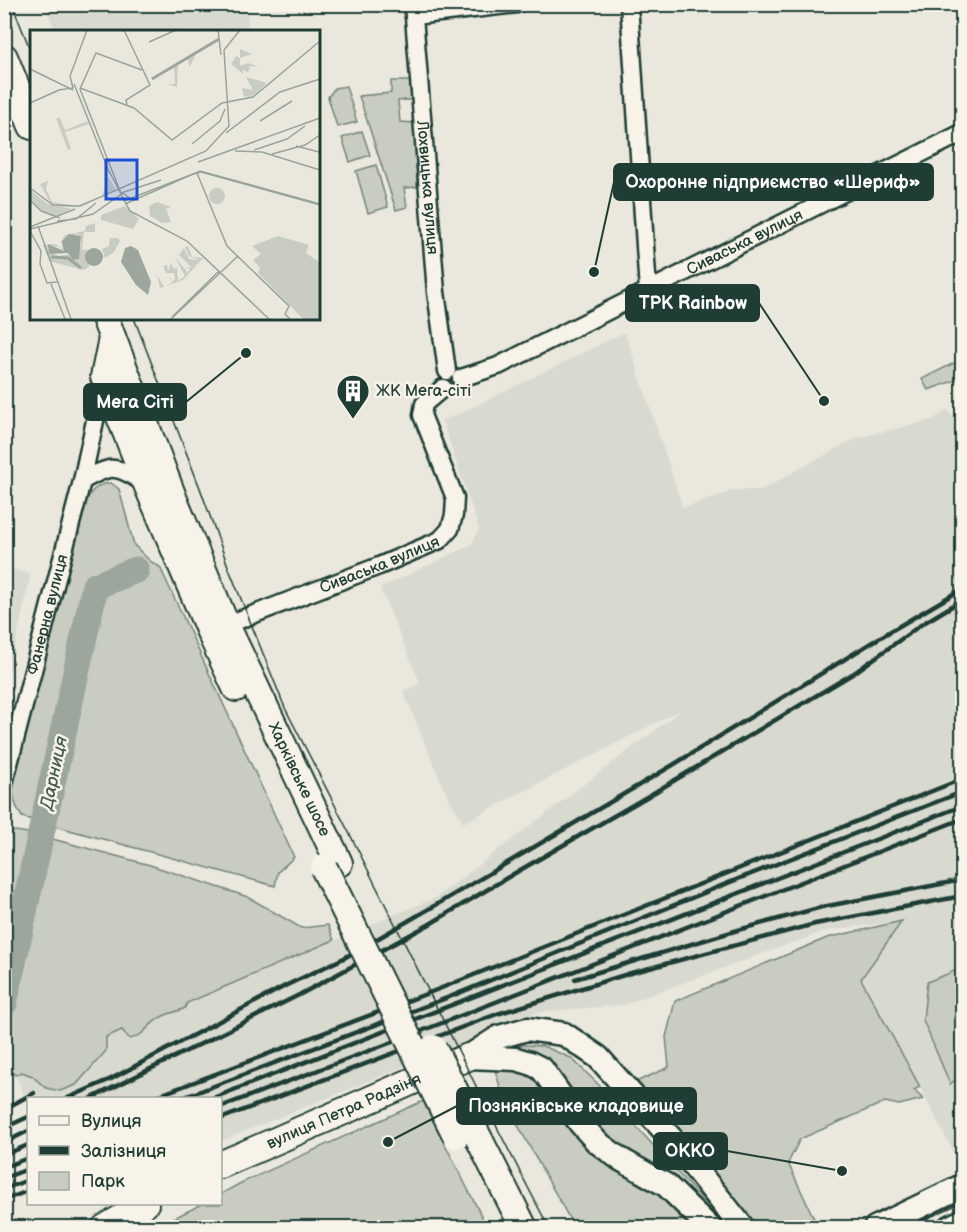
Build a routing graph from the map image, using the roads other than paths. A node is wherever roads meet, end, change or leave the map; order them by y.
1 (517, 4) edge
2 (629, 4) edge
3 (414, 10) edge
4 (4, 57) edge
5 (30, 121) edge
6 (963, 133) edge
7 (648, 291) junction
8 (109, 328) edge
9 (454, 375) junction
10 (104, 377) junction
11 (82, 481) junction
12 (148, 487) junction
13 (226, 625) junction
14 (4, 783) edge
15 (331, 865) junction
16 (468, 1057) junction
17 (464, 1130) junction
18 (222, 1164) edge
19 (963, 1186) edge
20 (142, 1205) edge
21 (963, 1221) edge
22 (105, 1227) edge
23 (507, 1227) edge
24 (524, 1227) edge
25 (710, 1227) edge
26 (743, 1227) edge
27 (875, 1227) edge
28 (948, 1227) edge

1 - 3 street
2 - 7 street
3 - 9 street, Лохвицька вулиця
4 - 5 main road
6 - 7 street, Сиваська вулиця
7 - 9 street, Сиваська вулиця
8 - 10 main road
8 - 13 main road, Харківське шосе
9 - 13 street, Сиваська вулиця
10 - 11 street, Фанерна вулиця
10 - 12 main road, Харківське шосе
11 - 12 street
11 - 14 street, Фанерна вулиця
12 - 15 main road, Харківське шосе
13 - 15 main road, Харківське шосе
15 - 17 main road, Харківське шосе, bridge
16 - 18 main road, вулиця Петра Радзіня
16 - 25 main road, вулиця Петра Радзіня
16 - 26 main road, вулиця Петра Радзіня
17 - 23 main road, Харківське шосе
17 - 24 main road, Харківське шосе
19 - 27 main road
20 - 22 main road
21 - 28 main road

